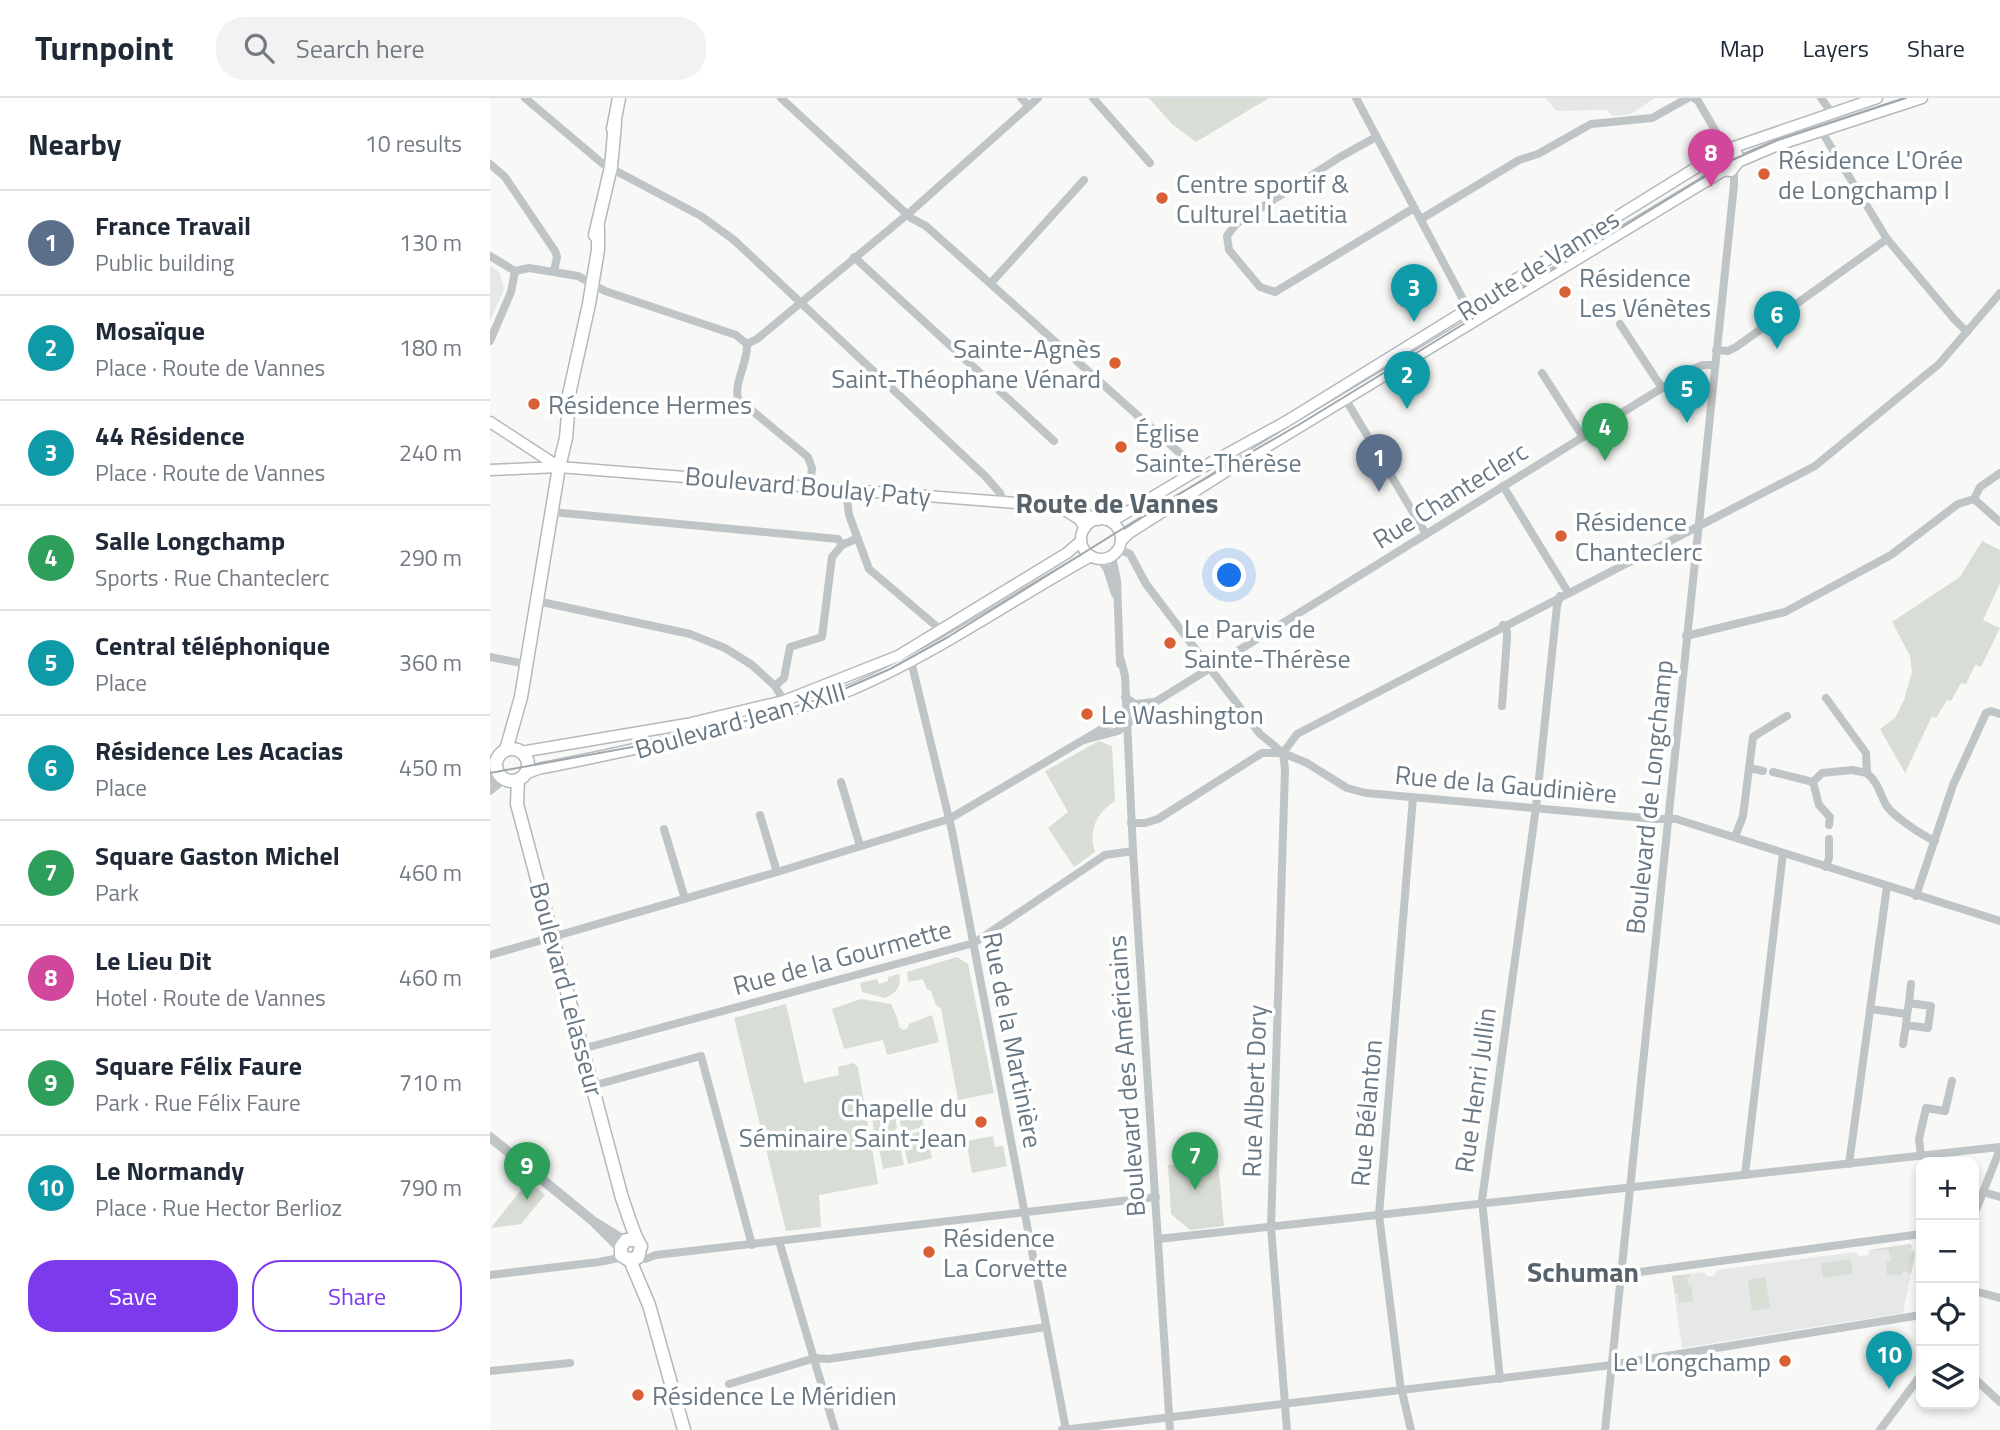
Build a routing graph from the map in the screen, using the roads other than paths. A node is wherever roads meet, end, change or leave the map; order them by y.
1 (525, 98) edge
2 (619, 98) edge
3 (781, 98) edge
4 (1021, 98) edge
5 (1038, 98) edge
6 (1093, 98) edge
7 (1356, 98) edge
8 (1688, 98) edge
9 (1694, 98) edge
10 (1821, 98) edge
11 (1877, 98) edge
12 (1922, 98) edge
13 (1029, 106) junction
14 (1831, 112) junction
15 (1822, 132) junction
16 (1376, 138) junction
17 (1728, 148) junction
18 (1715, 156) junction
19 (1150, 163) dead end
20 (490, 164) edge
21 (608, 166) junction
22 (1732, 167) junction
23 (1084, 180) dead end
24 (1414, 208) junction
25 (911, 211) junction
26 (1421, 219) junction
27 (1887, 239) junction
28 (490, 256) edge
29 (854, 257) junction
30 (515, 271) junction
31 (554, 271) junction
32 (589, 281) junction
33 (991, 283) junction
34 (2000, 293) edge
35 (801, 302) junction
36 (1468, 309) junction
37 (1475, 322) junction
38 (1620, 324) dead end
39 (1968, 332) junction
40 (490, 341) edge
41 (747, 344) junction
42 (1716, 350) junction
43 (1714, 365) junction
44 (1542, 373) dead end
45 (1662, 388) junction
46 (1346, 400) junction
47 (490, 422) edge
48 (1583, 437) junction
49 (1054, 441) dead end
50 (559, 467) junction
51 (490, 470) edge
52 (1196, 471) junction
53 (2000, 473) edge
54 (985, 476) junction
55 (810, 486) junction
56 (1503, 486) junction
57 (846, 489) junction
58 (1974, 499) junction
59 (986, 500) junction
60 (1003, 502) junction
61 (1057, 507) junction
62 (552, 512) junction
63 (1103, 520) junction
64 (2000, 522) edge
65 (1699, 525) junction
66 (1085, 528) junction
67 (1426, 534) junction
68 (858, 538) junction
69 (1081, 541) junction
70 (842, 545) junction
71 (1117, 548) junction
72 (1095, 558) junction
73 (1564, 594) junction
74 (537, 601) junction
75 (1118, 601) junction
76 (1503, 625) junction
77 (942, 631) junction
78 (1686, 636) junction
79 (490, 657) edge
80 (1121, 660) junction
81 (911, 661) junction
82 (526, 664) junction
83 (1210, 669) junction
84 (775, 686) junction
85 (1125, 697) junction
86 (1826, 698) dead end
87 (784, 701) junction
88 (1157, 701) junction
89 (1502, 706) dead end
90 (2000, 714) edge
91 (1787, 716) dead end
92 (1124, 719) junction
93 (1260, 734) junction
94 (1262, 753) junction
95 (1283, 753) junction
96 (507, 755) edge
97 (1749, 768) junction
98 (1867, 772) junction
99 (508, 778) edge
100 (841, 782) dead end
101 (1813, 782) junction
102 (490, 791) edge
103 (1413, 797) junction
104 (1536, 807) junction
105 (760, 816) dead end
106 (949, 819) junction
107 (1669, 819) junction
108 (1131, 823) junction
109 (1829, 825) dead end
110 (664, 829) dead end
111 (1735, 837) junction
112 (1829, 839) dead end
113 (1935, 841) junction
114 (860, 846) junction
115 (1133, 851) junction
116 (1783, 853) junction
117 (1826, 867) junction
118 (778, 872) junction
119 (1887, 887) junction
120 (1916, 896) junction
121 (685, 899) junction
122 (2000, 921) edge
123 (553, 938) junction
124 (974, 943) junction
125 (490, 955) edge
126 (1911, 984) dead end
127 (1937, 998) dead end
128 (1909, 1003) junction
129 (1930, 1006) junction
130 (1870, 1009) junction
131 (1907, 1014) junction
132 (1906, 1025) junction
133 (1903, 1044) dead end
134 (582, 1049) junction
135 (1952, 1081) dead end
136 (592, 1086) junction
137 (490, 1137) edge
138 (2000, 1148) edge
139 (1921, 1156) junction
140 (1849, 1164) junction
141 (1745, 1175) junction
142 (1630, 1188) junction
143 (1983, 1192) junction
144 (1156, 1197) junction
145 (2000, 1197) edge
146 (1979, 1202) edge
147 (1482, 1203) junction
148 (1025, 1212) junction
149 (1379, 1214) junction
150 (1271, 1227) junction
151 (1916, 1235) edge
152 (1158, 1239) junction
153 (779, 1241) junction
154 (752, 1245) junction
155 (631, 1250) junction
156 (1621, 1271) junction
157 (490, 1275) edge
158 (1979, 1292) edge
159 (2000, 1298) edge
160 (1916, 1316) edge
161 (1046, 1327) junction
162 (815, 1358) junction
163 (570, 1363) dead end
164 (1612, 1364) junction
165 (490, 1371) edge
166 (1500, 1379) junction
167 (1916, 1382) edge
168 (1979, 1383) edge
169 (729, 1384) dead end
170 (1401, 1391) junction
171 (2000, 1402) edge
172 (1286, 1404) junction
173 (1170, 1418) junction
174 (684, 1430) edge
175 (835, 1430) edge
176 (1064, 1430) edge
177 (1170, 1430) edge
178 (1287, 1430) edge
179 (1411, 1430) edge
180 (1605, 1430) edge
181 (1880, 1430) edge

1 - 21 street
2 - 21 main road
3 - 25 street
4 - 13 street
5 - 13 street
6 - 19 street
7 - 16 street
8 - 26 street
9 - 17 street
10 - 14 street
11 - 14 main road
12 - 15 main road, Route de Vannes
13 - 25 street
14 - 17 main road
15 - 22 main road, Route de Vannes
15 - 27 street
16 - 24 street
16 - 24 street
17 - 18 main road
17 - 22 main road
18 - 22 main road
18 - 36 main road, Route de Vannes
20 - 31 street
21 - 32 main road
21 - 35 street
22 - 37 main road, Route de Vannes
22 - 42 street, Boulevard de Longchamp
23 - 33 street
24 - 26 street
25 - 29 street
25 - 33 street
26 - 36 street
27 - 39 street
27 - 42 street
28 - 30 street
29 - 35 street
29 - 49 street
30 - 31 street
30 - 40 street
31 - 32 street
32 - 41 street
32 - 50 main road
33 - 52 street
34 - 39 street
35 - 41 street
35 - 54 street
36 - 37 street
36 - 52 main road, Route de Vannes
37 - 46 main road, Route de Vannes
38 - 45 street
39 - 65 street
41 - 55 street
42 - 43 street, Boulevard de Longchamp
43 - 45 street, Rue Chanteclerc
43 - 65 street, Boulevard de Longchamp
44 - 48 street
45 - 48 street, Rue Chanteclerc
46 - 67 street
46 - 71 main road, Route de Vannes
47 - 50 main road
48 - 56 street, Rue Chanteclerc
50 - 51 main road, Boulevard Boulay Paty
50 - 55 main road, Boulevard Boulay Paty
50 - 62 main road
52 - 63 main road, Route de Vannes
53 - 58 street
54 - 59 street
54 - 60 street
55 - 57 main road, Boulevard Boulay Paty
56 - 67 street, Rue Chanteclerc
56 - 73 street
57 - 59 main road, Boulevard Boulay Paty
57 - 68 street
58 - 64 street
58 - 78 street
59 - 60 main road, Boulevard Boulay Paty
60 - 61 main road, Boulevard Boulay Paty
61 - 63 main road, Boulevard Boulay Paty
61 - 66 main road
62 - 70 street
62 - 74 main road
63 - 66 main road
63 - 71 main road
65 - 73 street
65 - 78 street, Boulevard de Longchamp
66 - 69 main road
67 - 83 street, Rue Chanteclerc
68 - 70 street
68 - 77 street
69 - 72 main road
69 - 77 main road, Boulevard Jean XXIII
70 - 84 street
71 - 72 main road
71 - 75 street, Boulevard des Américains
71 - 83 street, Rue de la Gaudinière
72 - 75 street, Boulevard des Américains
72 - 81 main road, Boulevard Jean XXIII
73 - 76 street
73 - 104 street, Rue Henri Jullin
74 - 82 main road
74 - 84 street
75 - 80 street, Boulevard des Américains
76 - 89 street
76 - 95 street
77 - 87 main road, Boulevard Jean XXIII
78 - 107 street, Boulevard de Longchamp
79 - 82 street
80 - 85 street, Boulevard des Américains
80 - 92 street, Boulevard des Américains
81 - 99 main road, Boulevard Jean XXIII
81 - 106 street, Rue de la Martinière
82 - 96 main road
83 - 88 street, Rue Chanteclerc
83 - 93 street, Rue de la Gaudinière
84 - 87 street
85 - 88 street
85 - 92 street, Boulevard des Américains
86 - 98 street
87 - 96 main road, Boulevard Jean XXIII
88 - 92 street, Rue Chanteclerc
90 - 113 street
91 - 97 street
92 - 106 street, Rue Chanteclerc
92 - 108 street, Boulevard des Américains
93 - 94 street
93 - 95 street, Rue de la Gaudinière
94 - 95 street
94 - 108 street
95 - 103 street, Rue de la Gaudinière
95 - 150 street, Rue Albert Dory
96 - 99 main road
96 - 99 main road
97 - 101 street
97 - 111 street
98 - 101 street
98 - 113 street
99 - 102 street
99 - 123 main road, Boulevard Lelasseur
100 - 114 street
101 - 109 street
103 - 104 street, Rue de la Gaudinière
103 - 149 street, Rue Bélanton
104 - 107 street, Rue de la Gaudinière
104 - 147 street, Rue Henri Jullin
105 - 118 street
106 - 114 street, Rue Chanteclerc
106 - 124 street, Rue de la Martinière
107 - 111 street, Rue de la Gaudinière
107 - 142 street, Boulevard de Longchamp
108 - 115 street, Boulevard des Américains
110 - 121 street
111 - 116 street, Rue de la Gaudinière
112 - 117 street
113 - 120 street
114 - 118 street, Rue Chanteclerc
115 - 124 street, Rue de la Gourmette
115 - 144 street, Boulevard des Américains
116 - 117 street, Rue de la Gaudinière
116 - 141 street
117 - 119 street, Rue de la Gaudinière
118 - 121 street, Rue Chanteclerc
119 - 120 street, Rue de la Gaudinière
119 - 130 street
120 - 122 street, Rue de la Gaudinière
121 - 123 street, Rue Chanteclerc
123 - 125 street, Rue Chanteclerc
123 - 134 main road, Boulevard Lelasseur
124 - 134 street, Rue de la Gourmette
124 - 148 street, Rue de la Martinière
126 - 128 street
127 - 129 street
128 - 129 street
128 - 131 street
129 - 132 street
130 - 131 street
130 - 140 street
131 - 132 street
132 - 133 street
134 - 136 main road, Boulevard Lelasseur
135 - 139 street
136 - 154 street
136 - 155 main road, Boulevard Lelasseur
137 - 155 street
138 - 139 street
138 - 143 street
139 - 140 street
140 - 141 street
141 - 142 street
142 - 147 street
142 - 156 street, Boulevard de Longchamp
143 - 145 street
143 - 146 street
144 - 148 street
144 - 152 street, Boulevard des Américains
147 - 149 street
147 - 166 street, Rue Henri Jullin
148 - 153 street
148 - 161 street, Rue de la Martinière
149 - 150 street
149 - 170 street, Rue Bélanton
150 - 152 street
150 - 172 street, Rue Albert Dory
151 - 156 street
152 - 173 street, Boulevard des Américains
153 - 154 street
153 - 162 street
154 - 155 street
155 - 157 street
155 - 174 main road, Boulevard Lelasseur
156 - 164 street, Boulevard de Longchamp
158 - 159 street
160 - 164 street
161 - 162 street
161 - 176 street, Rue de la Martinière
162 - 169 street
162 - 175 street
163 - 165 street
164 - 166 street
164 - 180 street, Boulevard de Longchamp
166 - 170 street
167 - 181 street
168 - 171 street
170 - 172 street
170 - 179 street, Rue Bélanton
172 - 173 street
172 - 178 street, Rue Albert Dory
173 - 176 street
173 - 177 street, Boulevard des Américains

